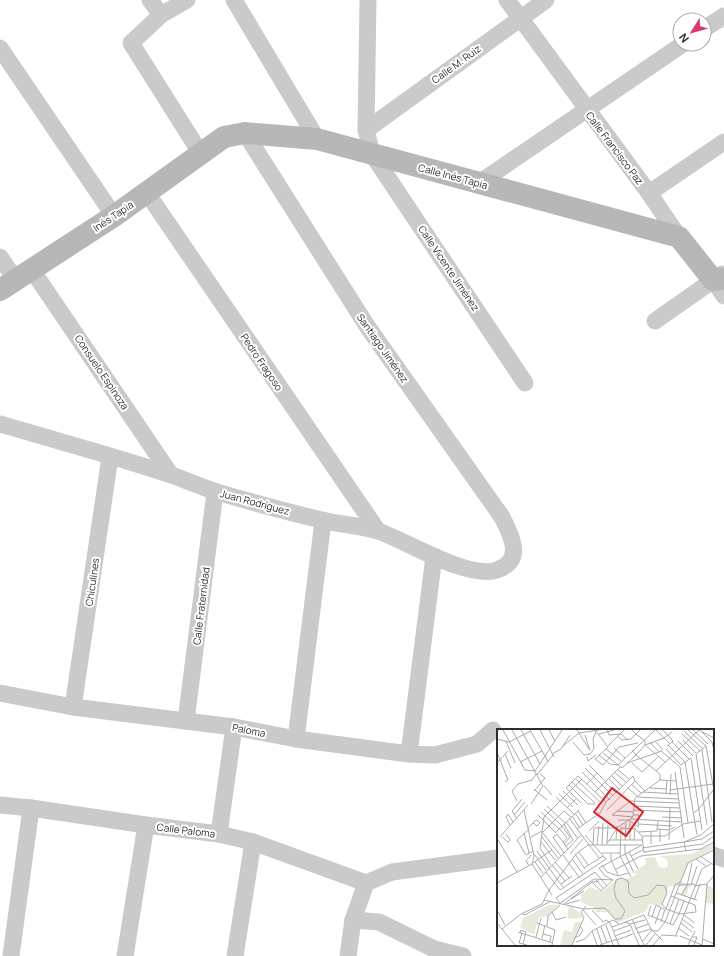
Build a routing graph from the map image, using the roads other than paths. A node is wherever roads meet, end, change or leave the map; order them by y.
1 (150, 0) edge
2 (187, 0) edge
3 (234, 0) edge
4 (368, 0) edge
5 (507, 0) edge
6 (546, 0) edge
7 (161, 15) junction
8 (724, 16) edge
9 (520, 18) junction
10 (712, 24) edge
11 (0, 48) edge
12 (672, 51) edge
13 (587, 109) junction
14 (366, 130) junction
15 (245, 133) junction
16 (224, 138) joint
17 (317, 139) junction
18 (724, 142) edge
19 (201, 154) junction
20 (372, 154) junction
21 (479, 183) junction
22 (147, 193) junction
23 (649, 193) junction
24 (114, 216) junction
25 (679, 237) junction
26 (0, 257) edge
27 (16, 280) edge
28 (721, 282) edge
29 (655, 321) dead end
30 (525, 383) dead end
31 (0, 424) edge
32 (110, 457) junction
33 (171, 475) junction
34 (216, 492) junction
35 (323, 521) junction
36 (378, 531) junction
37 (434, 556) junction
38 (509, 563) joint
39 (0, 694) edge
40 (73, 707) junction
41 (186, 721) junction
42 (234, 727) junction
43 (493, 730) dead end
44 (296, 740) junction
45 (409, 754) junction
46 (0, 805) edge
47 (31, 808) junction
48 (146, 825) junction
49 (219, 834) junction
50 (253, 842) junction
51 (714, 855) edge
52 (497, 858) edge
53 (724, 859) edge
54 (366, 883) junction
55 (353, 920) junction
56 (438, 953) edge
57 (11, 956) edge
58 (125, 956) edge
59 (235, 956) edge
60 (348, 956) edge
61 (463, 956) edge

1 - 7 street
2 - 7 street
3 - 17 street
4 - 14 street, Calle Vicente Jiménez
5 - 9 street, Calle Francisco Paz
6 - 9 street, Calle M. Ruiz
7 - 19 street
8 - 10 street
9 - 13 street, Calle Francisco Paz
9 - 14 street, Calle M. Ruiz
11 - 24 street
12 - 13 street
13 - 21 street
13 - 23 street, Calle Francisco Paz
14 - 20 street, Calle Vicente Jiménez
15 - 16 main road, Calle Inés Tapia
15 - 17 main road, Calle Inés Tapia
15 - 38 street, Santiago Jiménez
16 - 19 main road, Inés Tapia
17 - 20 main road, Calle Inés Tapia
18 - 23 street
19 - 22 main road, Inés Tapia
20 - 21 main road, Calle Inés Tapia
20 - 30 street, Calle Vicente Jiménez
21 - 25 main road, Calle Inés Tapia
22 - 24 main road, Inés Tapia
22 - 36 street, Pedro Fragoso
23 - 25 street, Calle Francisco Paz
24 - 27 main road, Inés Tapia
25 - 28 main road, Calle Francisco Paz
26 - 27 street, Consuelo Espinoza
27 - 33 street, Consuelo Espinoza
28 - 29 street
31 - 32 street, Juan Rodríguez
32 - 33 street, Juan Rodríguez
32 - 40 street, Chiculines
33 - 34 street, Juan Rodríguez
34 - 35 street, Juan Rodríguez
34 - 41 street, Calle Fraternidad
35 - 36 street, Juan Rodríguez
35 - 44 street
36 - 37 street, Juan Rodríguez
37 - 38 street, Juan Rodríguez
37 - 45 street
39 - 40 street, Paloma
40 - 41 street, Paloma
41 - 42 street, Paloma
42 - 44 street, Paloma
42 - 49 street
43 - 45 street, Paloma
44 - 45 street, Paloma
46 - 47 street, Calle Paloma
47 - 48 street, Calle Paloma
47 - 57 street
48 - 49 street, Calle Paloma
48 - 58 street
49 - 50 street, Calle Paloma
50 - 54 street, Calle Paloma
50 - 59 street
51 - 53 street
52 - 54 street
54 - 55 street
55 - 56 street
55 - 60 street
56 - 61 street

